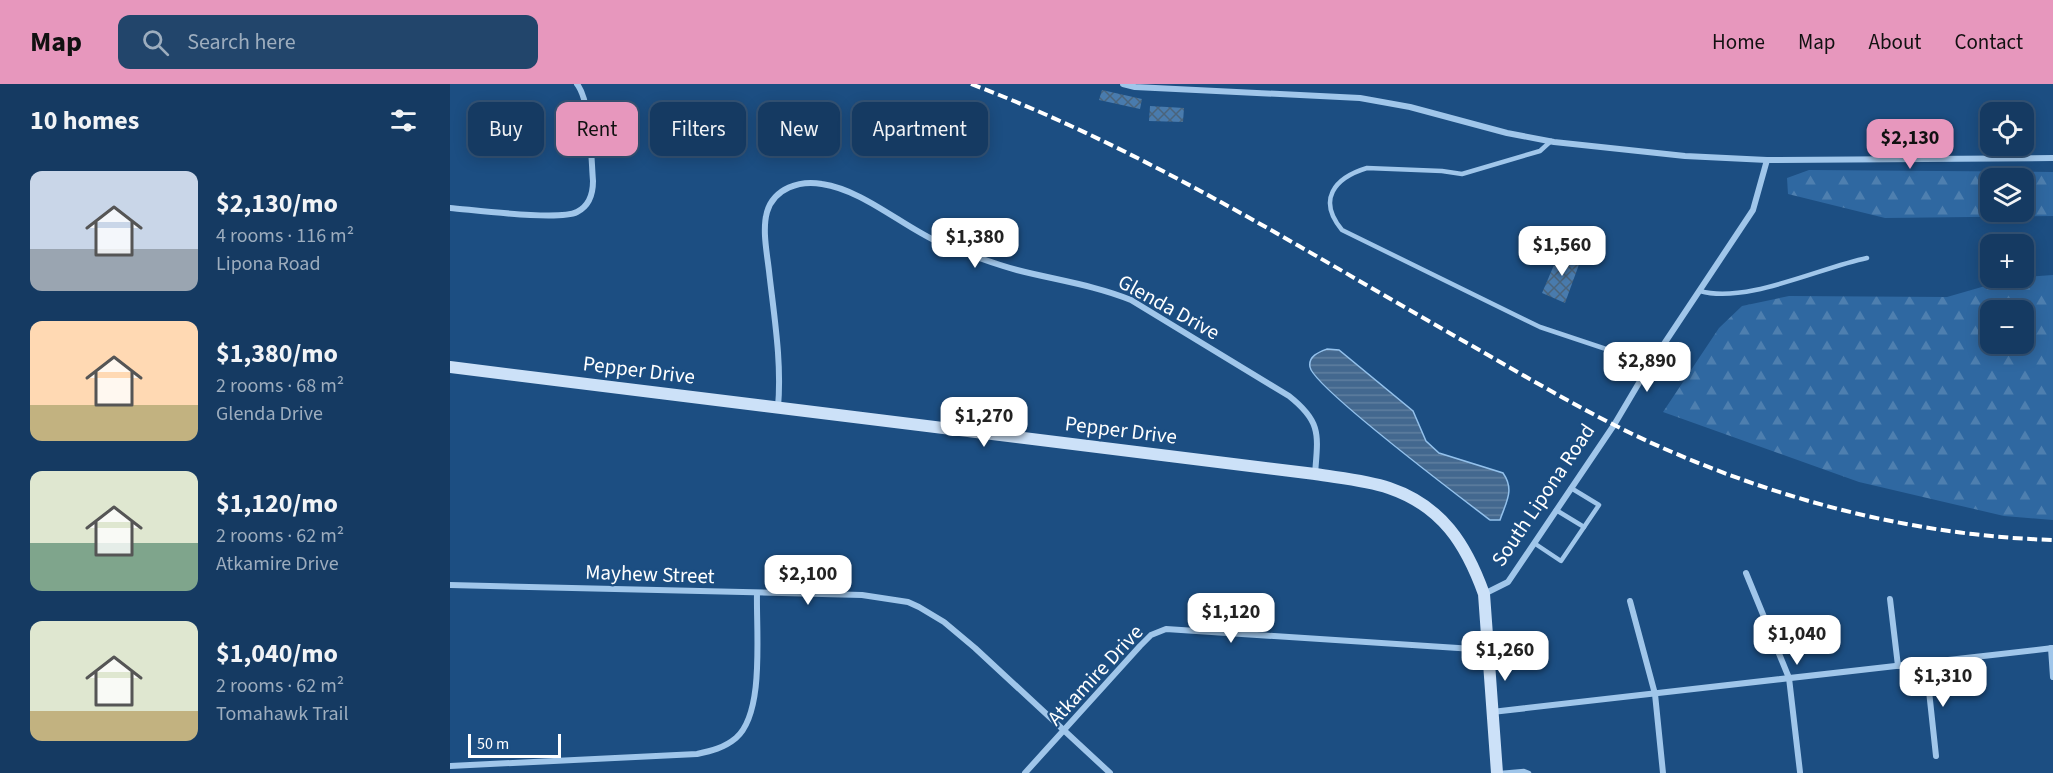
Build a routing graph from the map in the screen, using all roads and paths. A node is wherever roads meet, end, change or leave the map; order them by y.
1 (577, 84) edge
2 (1123, 84) edge
3 (1551, 141) junction
4 (2053, 158) edge
5 (1767, 160) junction
6 (450, 208) edge
7 (1867, 258) dead end
8 (1700, 291) junction
9 (1651, 364) junction
10 (450, 367) edge
11 (778, 407) junction
12 (1315, 474) junction
13 (1571, 488) junction
14 (1556, 510) junction
15 (1584, 527) junction
16 (1534, 543) junction
17 (1746, 573) dead end
18 (450, 585) edge
19 (757, 593) junction
20 (1484, 594) junction
21 (1890, 599) dead end
22 (1630, 601) dead end
23 (2052, 648) edge
24 (1489, 650) junction
25 (1926, 663) junction
26 (1898, 666) junction
27 (2053, 677) edge
28 (1789, 678) junction
29 (1655, 694) junction
30 (1492, 712) junction
31 (1064, 731) junction
32 (1936, 756) dead end
33 (450, 766) edge
34 (1800, 772) edge
35 (1025, 773) edge
36 (1110, 773) edge
37 (1499, 773) edge
38 (1529, 773) edge
39 (1663, 773) edge

1 - 6 street
2 - 3 street
3 - 5 street
3 - 9 lane
4 - 5 street
5 - 8 street, South Lipona Road
7 - 8 lane
8 - 9 street, South Lipona Road
9 - 13 street, South Lipona Road
10 - 11 street, Pepper Drive
11 - 12 street, Pepper Drive
11 - 12 street, Glenda Drive
12 - 20 street, Pepper Drive
13 - 14 street, South Lipona Road
13 - 15 lane
14 - 15 lane
14 - 16 street, South Lipona Road
15 - 16 lane
16 - 20 street, South Lipona Road
17 - 28 street
18 - 19 street, Mayhew Street
19 - 31 street, Mayhew Street
19 - 33 street
20 - 24 street
21 - 26 street
22 - 29 street
23 - 25 street
23 - 27 street
24 - 30 street
24 - 31 street, Atkamire Drive
25 - 26 street
25 - 32 street
26 - 28 street
28 - 29 street
28 - 34 street
29 - 30 street
29 - 39 street
30 - 37 street
31 - 35 street, Atkamire Drive
31 - 36 street, Mayhew Street
37 - 38 lane

